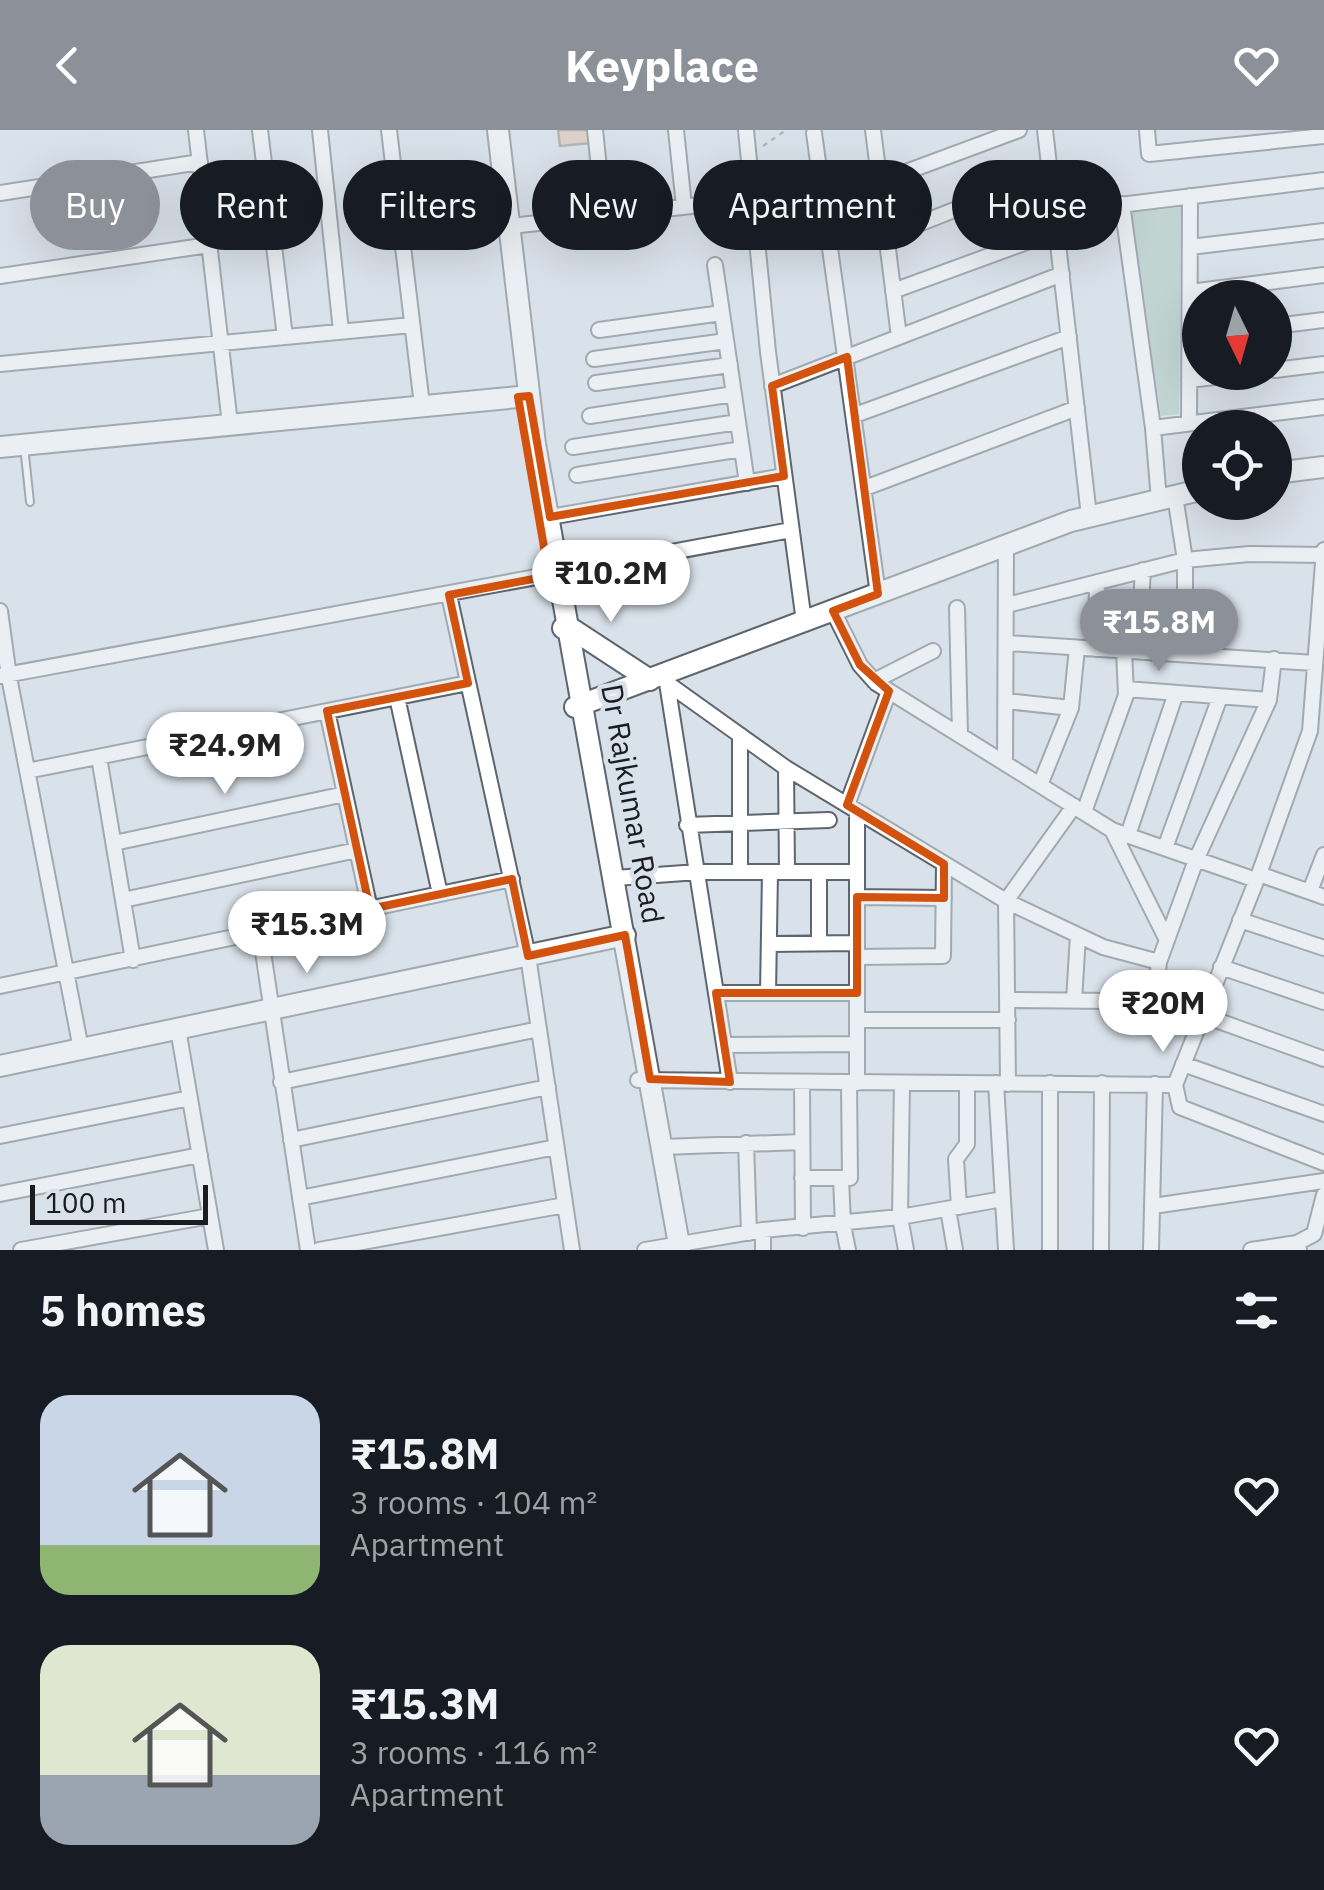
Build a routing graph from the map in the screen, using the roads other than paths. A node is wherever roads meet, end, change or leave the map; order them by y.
1 (196, 130) edge
2 (260, 130) edge
3 (320, 130) edge
4 (389, 130) edge
5 (487, 130) edge
6 (498, 130) edge
7 (594, 130) edge
8 (676, 130) edge
9 (746, 130) edge
10 (873, 130) edge
11 (1020, 130) edge
12 (1046, 130) edge
13 (1147, 130) edge
14 (814, 133) dead end
15 (1324, 136) edge
16 (200, 160) edge
17 (393, 160) edge
18 (492, 160) edge
19 (500, 160) edge
20 (598, 160) edge
21 (750, 160) edge
22 (876, 160) edge
23 (1049, 160) edge
24 (932, 162) edge
25 (180, 165) edge
26 (1324, 180) edge
27 (0, 193) edge
28 (1190, 196) junction
29 (1122, 204) joint
30 (693, 205) edge
31 (684, 206) junction
32 (673, 207) edge
33 (1324, 231) edge
34 (1190, 247) junction
35 (180, 249) edge
36 (210, 250) edge
37 (403, 250) edge
38 (507, 250) edge
39 (759, 250) edge
40 (888, 250) edge
41 (1006, 250) edge
42 (1059, 250) edge
43 (715, 265) dead end
44 (1062, 274) junction
45 (1324, 275) edge
46 (0, 276) edge
47 (1190, 280) edge
48 (1285, 280) edge
49 (893, 292) junction
50 (722, 312) junction
51 (1324, 320) edge
52 (1292, 324) edge
53 (412, 325) junction
54 (341, 330) junction
55 (599, 330) dead end
56 (285, 337) junction
57 (899, 337) junction
58 (1069, 338) junction
59 (726, 341) junction
60 (220, 342) junction
61 (848, 357) junction
62 (594, 359) dead end
63 (0, 364) edge
64 (730, 364) junction
65 (1324, 364) edge
66 (1292, 368) edge
67 (596, 383) dead end
68 (772, 386) junction
69 (734, 394) junction
70 (524, 397) junction
71 (422, 406) junction
72 (1324, 407) edge
73 (1077, 408) junction
74 (1292, 411) edge
75 (855, 415) junction
76 (590, 416) dead end
77 (738, 422) junction
78 (1182, 423) edge
79 (230, 424) junction
80 (1153, 428) junction
81 (24, 445) junction
82 (573, 447) dead end
83 (0, 448) edge
84 (742, 449) junction
85 (1324, 467) edge
86 (1292, 471) edge
87 (577, 475) dead end
88 (784, 476) junction
89 (747, 483) junction
90 (864, 488) junction
91 (1182, 494) edge
92 (1167, 498) junction
93 (30, 502) dead end
94 (1089, 516) junction
95 (550, 517) junction
96 (792, 530) junction
97 (1006, 545) junction
98 (1324, 552) edge
99 (1186, 560) junction
100 (1144, 570) junction
101 (554, 575) junction
102 (1097, 582) junction
103 (878, 594) junction
104 (449, 596) junction
105 (1007, 606) junction
106 (958, 608) dead end
107 (833, 610) junction
108 (0, 611) edge
109 (804, 622) junction
110 (564, 628) junction
111 (1321, 634) edge
112 (1007, 643) junction
113 (1077, 648) junction
114 (1096, 649) junction
115 (934, 651) dead end
116 (1131, 651) junction
117 (1185, 654) junction
118 (1274, 659) junction
119 (1314, 663) junction
120 (4, 676) edge
121 (659, 680) junction
122 (874, 680) junction
123 (574, 682) junction
124 (468, 683) junction
125 (628, 685) junction
126 (1126, 690) junction
127 (888, 692) junction
128 (1176, 693) junction
129 (397, 697) junction
130 (1220, 697) junction
131 (1006, 700) junction
132 (1269, 700) junction
133 (579, 706) junction
134 (1071, 708) junction
135 (327, 711) junction
136 (1318, 714) edge
137 (740, 734) junction
138 (960, 735) junction
139 (99, 757) junction
140 (1005, 763) junction
141 (786, 768) junction
142 (27, 772) junction
143 (1040, 785) junction
144 (345, 794) junction
145 (852, 808) junction
146 (1079, 809) junction
147 (786, 820) junction
148 (829, 820) dead end
149 (739, 822) junction
150 (687, 825) junction
151 (1112, 830) junction
152 (1128, 835) junction
153 (114, 843) junction
154 (1165, 848) junction
155 (357, 850) junction
156 (1324, 855) edge
157 (1196, 860) junction
158 (944, 864) junction
159 (698, 872) junction
160 (740, 872) junction
161 (770, 872) junction
162 (787, 872) junction
163 (819, 872) junction
164 (857, 872) junction
165 (1258, 877) junction
166 (615, 878) junction
167 (512, 879) junction
168 (440, 894) junction
169 (1317, 894) edge
170 (857, 897) junction
171 (944, 898) junction
172 (123, 900) junction
173 (1006, 901) junction
174 (370, 909) junction
175 (1240, 920) junction
176 (260, 932) junction
177 (1078, 935) junction
178 (619, 937) junction
179 (1167, 940) junction
180 (819, 943) junction
181 (769, 944) junction
182 (1324, 948) edge
183 (857, 950) junction
184 (528, 956) junction
185 (133, 960) junction
186 (1159, 962) junction
187 (1222, 967) junction
188 (66, 973) junction
189 (0, 986) edge
190 (857, 992) junction
191 (716, 993) junction
192 (768, 993) junction
193 (1008, 1000) junction
194 (1154, 1000) junction
195 (1074, 1001) junction
196 (1324, 1002) edge
197 (270, 1009) junction
198 (1205, 1009) junction
199 (857, 1020) junction
200 (1008, 1020) junction
201 (178, 1029) junction
202 (539, 1029) junction
203 (724, 1044) junction
204 (857, 1044) junction
205 (81, 1049) junction
206 (1324, 1059) edge
207 (1183, 1064) junction
208 (0, 1066) edge
209 (644, 1080) junction
210 (282, 1082) junction
211 (730, 1082) junction
212 (802, 1082) junction
213 (853, 1082) junction
214 (902, 1083) junction
215 (967, 1083) junction
216 (1002, 1083) junction
217 (1050, 1083) junction
218 (1102, 1083) junction
219 (1155, 1084) junction
220 (1175, 1085) junction
221 (548, 1087) junction
222 (190, 1098) junction
223 (1324, 1114) edge
224 (0, 1136) edge
225 (290, 1140) junction
226 (802, 1142) junction
227 (746, 1143) junction
228 (662, 1147) junction
229 (556, 1148) junction
230 (200, 1156) junction
231 (1324, 1164) edge
232 (802, 1178) junction
233 (840, 1178) junction
234 (1324, 1181) edge
235 (0, 1194) edge
236 (1324, 1195) edge
237 (300, 1198) junction
238 (1003, 1199) junction
239 (565, 1204) junction
240 (1153, 1206) junction
241 (954, 1208) junction
242 (1323, 1214) edge
243 (210, 1216) junction
244 (900, 1217) junction
245 (843, 1225) junction
246 (802, 1228) junction
247 (756, 1232) junction
248 (1298, 1246) edge
249 (674, 1247) edge
250 (21, 1250) edge
251 (216, 1250) edge
252 (308, 1250) edge
253 (319, 1250) edge
254 (572, 1250) edge
255 (644, 1250) edge
256 (763, 1250) edge
257 (848, 1250) edge
258 (906, 1250) edge
259 (955, 1250) edge
260 (1006, 1250) edge
261 (1050, 1250) edge
262 (1101, 1250) edge
263 (1151, 1250) edge
264 (1252, 1250) edge

1 - 16 street
2 - 56 street
3 - 54 street
4 - 17 street
5 - 18 main road, Dr Rajkumar Road
6 - 19 main road, Dr Rajkumar Road
7 - 20 street
8 - 31 street
9 - 21 street
10 - 22 street
11 - 24 street
12 - 23 street
13 - 15 street
14 - 61 street
25 - 27 street
26 - 28 street
28 - 29 street
28 - 34 street
29 - 80 street
30 - 31 street
31 - 32 street
33 - 34 street
34 - 47 street
35 - 46 street
36 - 60 street
37 - 53 street
38 - 70 main road, Dr Rajkumar Road
39 - 68 street
40 - 49 street
41 - 49 street
42 - 44 street
43 - 50 street
44 - 57 street
44 - 58 street
45 - 48 street
49 - 57 street
50 - 55 street
50 - 59 street
51 - 52 street
53 - 54 street
53 - 71 street
54 - 56 street
56 - 60 street
57 - 61 street
58 - 73 street
58 - 75 street
59 - 62 street
59 - 64 street
60 - 63 street
60 - 79 street
61 - 68 street
61 - 75 street
64 - 67 street
64 - 69 street
65 - 66 street
68 - 88 street
69 - 76 street
69 - 77 street
70 - 71 main road
70 - 95 main road, Dr Rajkumar Road
70 - 101 main road, Dr Rajkumar Road
71 - 79 main road
72 - 74 street
73 - 90 street
73 - 94 street
75 - 90 street
77 - 82 street
77 - 84 street
78 - 80 street
79 - 81 main road
80 - 92 street
81 - 83 main road
81 - 93 lane
84 - 87 street
84 - 89 street
85 - 86 main road
88 - 89 street
88 - 96 street
89 - 95 street
90 - 103 street
91 - 92 main road
92 - 94 main road
92 - 99 street
94 - 97 main road
95 - 101 main road, Dr Rajkumar Road
96 - 101 street
96 - 109 street
97 - 103 main road
97 - 105 street
98 - 99 street
98 - 111 street
99 - 100 street
99 - 117 street
100 - 102 street
100 - 116 street
101 - 104 street
101 - 110 main road, Dr Rajkumar Road
102 - 105 street
102 - 114 street
103 - 107 main road
104 - 120 street
104 - 124 street
105 - 112 street
106 - 138 street
107 - 109 main road
107 - 122 street
108 - 120 street
109 - 121 main road
110 - 121 main road
110 - 123 main road, Dr Rajkumar Road
111 - 119 street
112 - 113 street
112 - 131 street
113 - 114 street
113 - 134 street
114 - 116 street
115 - 122 street
116 - 117 street
116 - 126 street
117 - 118 street
118 - 119 street
118 - 132 street
119 - 136 street
120 - 142 street
121 - 125 main road
121 - 137 street
121 - 150 street
122 - 127 street
123 - 125 main road
123 - 133 main road, Dr Rajkumar Road
124 - 129 street
124 - 167 street
125 - 133 main road
126 - 128 street
126 - 146 street
127 - 138 street
127 - 145 street
128 - 130 street
128 - 152 street
129 - 135 street
129 - 168 street
130 - 132 street
130 - 154 street
131 - 134 street
131 - 140 street
132 - 157 street
133 - 166 main road, Dr Rajkumar Road
133 - 178 main road, Dr Rajkumar Road
134 - 143 street
135 - 139 street
135 - 144 street
136 - 165 street
137 - 141 street
137 - 149 street
138 - 140 street
139 - 142 street
139 - 153 street
140 - 143 street
141 - 145 street
141 - 147 street
142 - 188 street
143 - 146 street
144 - 153 street
144 - 155 street
145 - 158 street
145 - 164 street
146 - 151 street
146 - 173 street
147 - 148 street
147 - 149 street
147 - 162 street
149 - 150 street
149 - 160 street
150 - 159 street
151 - 152 street
151 - 179 street
152 - 154 street
153 - 172 street
154 - 157 street
155 - 172 street
155 - 174 street
156 - 169 street
157 - 165 street
157 - 179 street
158 - 171 street
158 - 173 street
159 - 160 street
159 - 166 street
159 - 191 street
160 - 161 street
161 - 162 street
161 - 181 street
162 - 163 street
163 - 164 street
163 - 180 street
164 - 170 street
165 - 169 street
165 - 175 street
166 - 178 main road, Dr Rajkumar Road
167 - 168 street
167 - 184 street
168 - 174 street
170 - 171 street
170 - 183 street
171 - 183 street
172 - 185 street
173 - 177 street
173 - 193 street
174 - 176 street
175 - 182 street
175 - 187 street
176 - 185 street
176 - 197 street
177 - 186 street
177 - 195 street
178 - 184 main road
178 - 209 main road, Dr Rajkumar Road
179 - 186 street
180 - 181 street
180 - 183 street
181 - 192 street
183 - 190 street
184 - 197 main road
184 - 202 street
185 - 188 street
186 - 194 street
187 - 196 street
187 - 198 street
188 - 189 street
188 - 205 street
190 - 192 street
190 - 199 street
191 - 192 street
191 - 203 street
193 - 195 street
193 - 200 street
194 - 195 street
194 - 198 street
197 - 201 main road
197 - 210 street
198 - 206 street
198 - 207 street
199 - 200 street
199 - 204 street
200 - 216 street
201 - 205 main road
201 - 222 street
202 - 210 street
202 - 221 street
203 - 204 street
203 - 211 street
204 - 213 street
205 - 208 main road
207 - 220 street
207 - 223 street
209 - 211 street
209 - 228 main road, Dr Rajkumar Road
209 - 249 main road, Dr Rajkumar Road
210 - 225 street
211 - 212 street
212 - 213 street
212 - 226 street
213 - 214 street
213 - 233 street
214 - 215 street
214 - 244 street
215 - 216 street
215 - 241 street
216 - 217 street
216 - 238 street
217 - 218 street
217 - 261 street
218 - 219 street
218 - 262 street
219 - 220 street
219 - 240 street
220 - 231 street
221 - 225 street
221 - 229 street
222 - 224 street
222 - 230 street
225 - 237 street
226 - 227 street
226 - 232 street
227 - 228 street
227 - 247 street
228 - 249 main road, Dr Rajkumar Road
229 - 237 street
229 - 239 street
230 - 235 street
230 - 243 street
232 - 233 street
232 - 246 street
233 - 245 street
234 - 240 street
236 - 242 street
237 - 252 street
238 - 241 street
238 - 260 street
239 - 253 street
239 - 254 street
240 - 263 street
241 - 244 street
241 - 259 street
242 - 248 street
243 - 250 street
243 - 251 street
244 - 245 street
244 - 258 street
245 - 246 street
245 - 257 street
246 - 247 street
247 - 249 street
247 - 256 street
248 - 264 street
249 - 255 street

